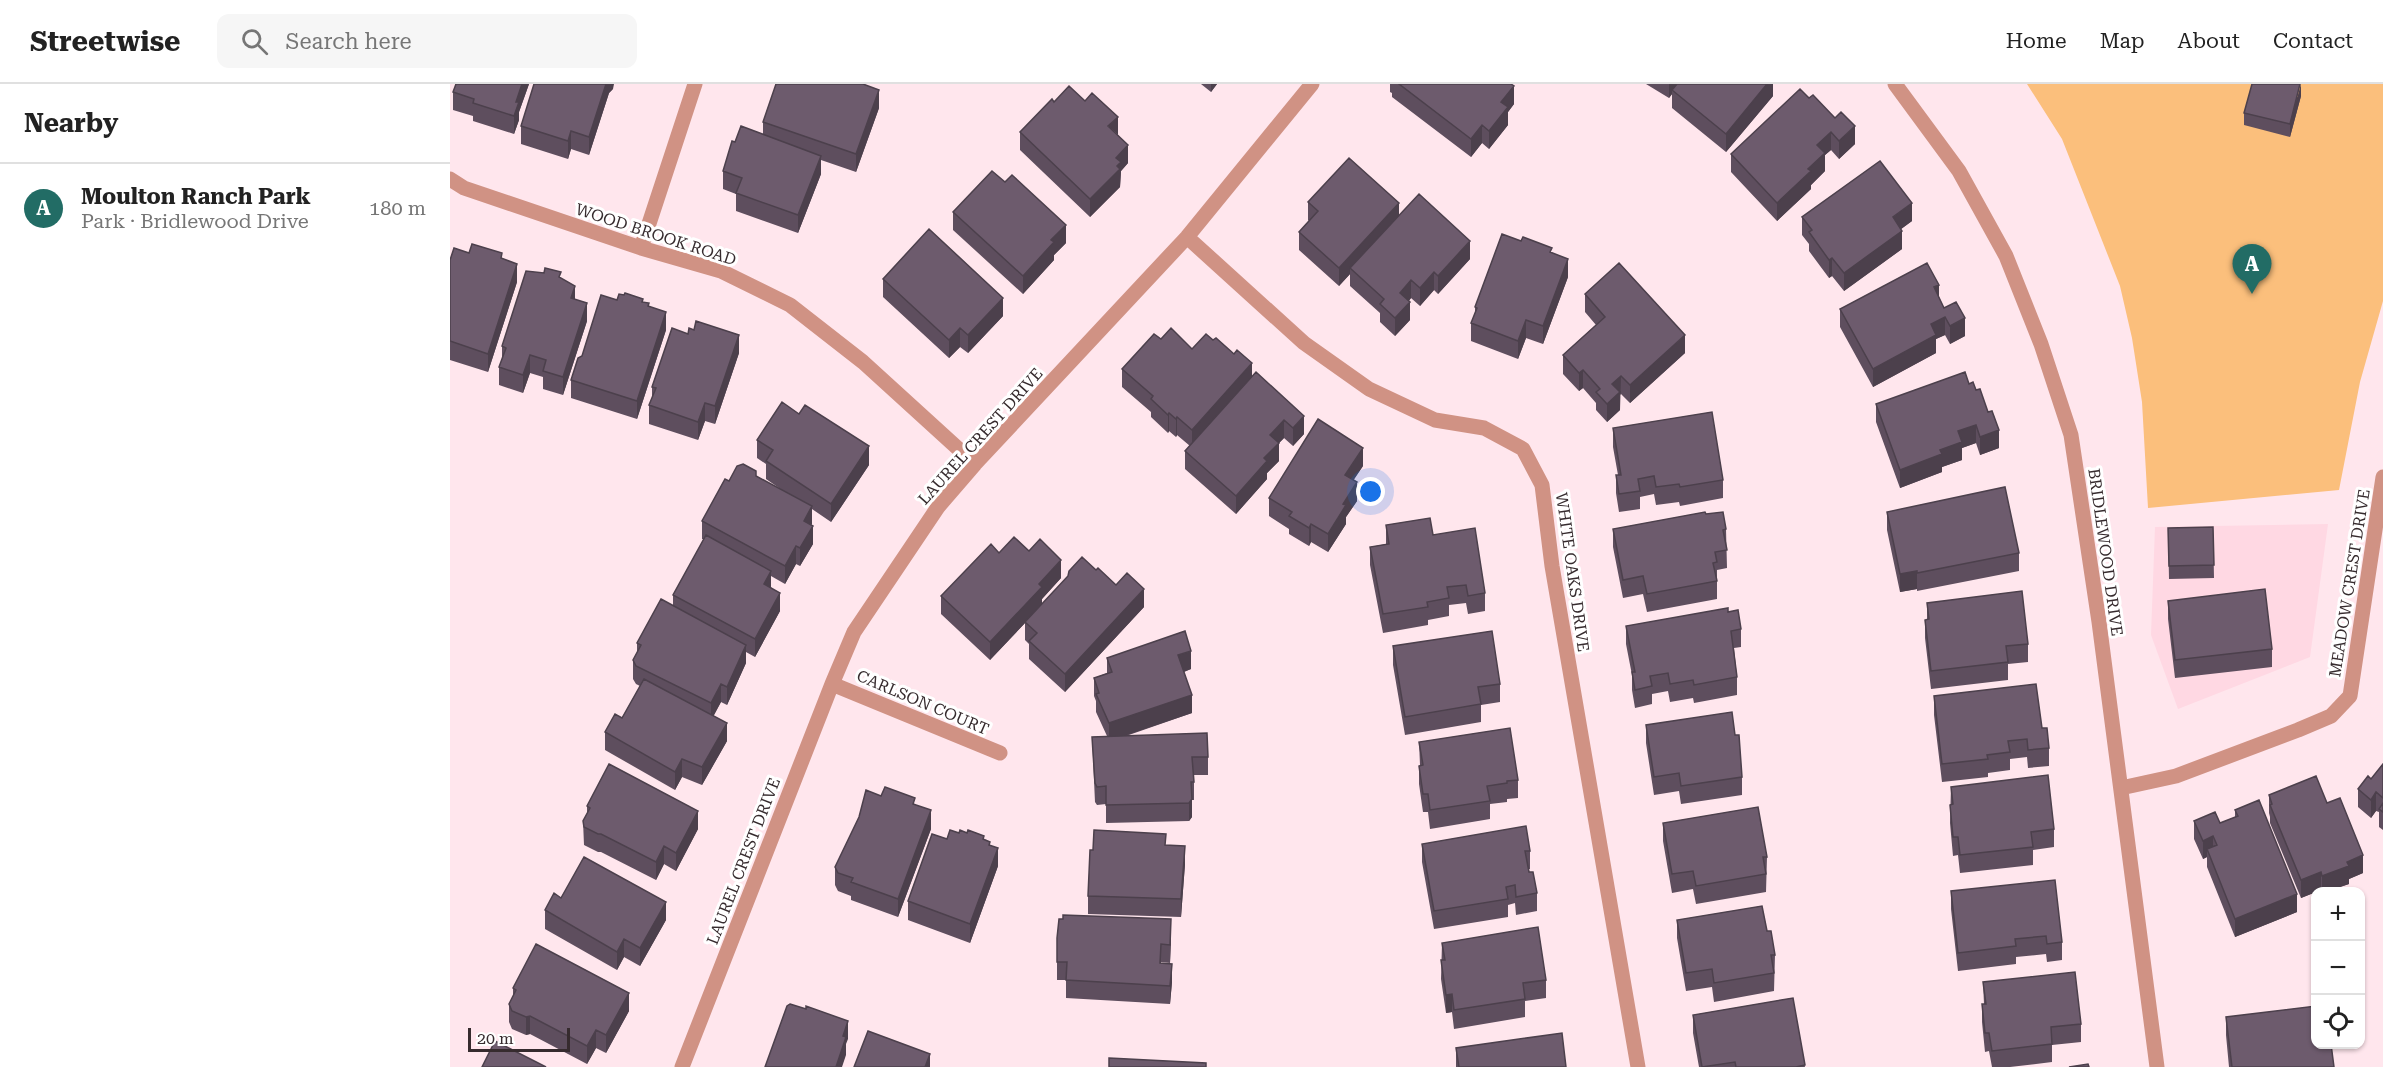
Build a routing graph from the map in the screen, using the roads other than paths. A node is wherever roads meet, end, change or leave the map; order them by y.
1 (694, 84) edge
2 (1312, 84) edge
3 (1895, 84) edge
4 (450, 179) edge
5 (1187, 237) junction
6 (641, 248) junction
7 (975, 464) junction
8 (2383, 477) edge
9 (832, 684) junction
10 (1000, 753) dead end
11 (2121, 788) junction
12 (682, 1067) edge
13 (1638, 1067) edge
14 (2157, 1067) edge

1 - 6 street
2 - 5 street, LAUREL CREST DRIVE
3 - 11 street, BRIDLEWOOD DRIVE
4 - 6 street, WOOD BROOK ROAD
5 - 7 street, LAUREL CREST DRIVE
5 - 13 street, WHITE OAKS DRIVE
6 - 7 street, WOOD BROOK ROAD
7 - 9 street, LAUREL CREST DRIVE
8 - 11 street, MEADOW CREST DRIVE
9 - 10 street, CARLSON COURT
9 - 12 street, LAUREL CREST DRIVE
11 - 14 street, BRIDLEWOOD DRIVE

